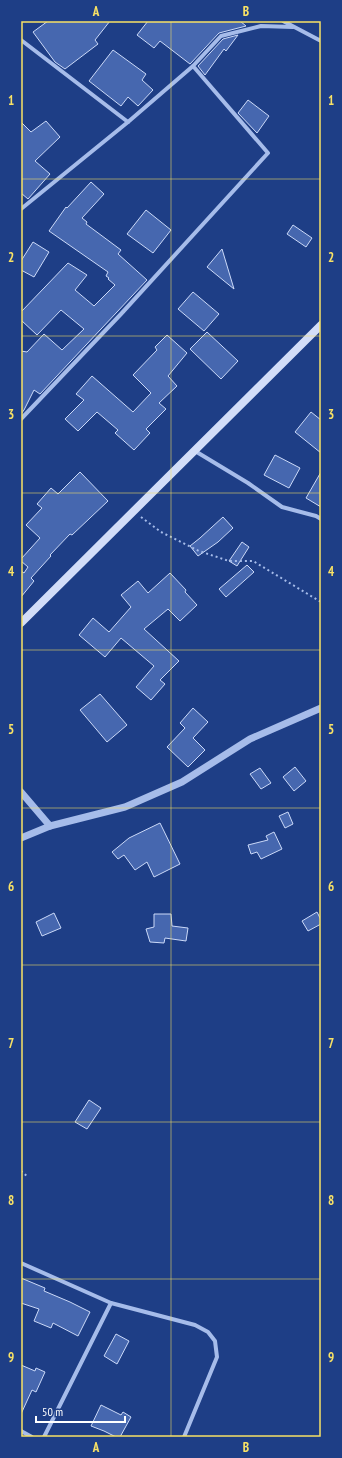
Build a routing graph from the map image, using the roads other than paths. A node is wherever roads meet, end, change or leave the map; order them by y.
1 (283, 21) edge
2 (294, 26) junction
3 (21, 40) edge
4 (321, 41) edge
5 (193, 66) junction
6 (128, 122) junction
7 (21, 209) edge
8 (321, 325) edge
9 (21, 419) edge
10 (195, 451) junction
11 (321, 520) edge
12 (21, 623) edge
13 (321, 708) edge
14 (21, 792) edge
15 (50, 826) junction
16 (21, 838) edge
17 (21, 1263) edge
18 (111, 1303) junction
19 (21, 1431) edge
20 (32, 1437) edge
21 (44, 1437) edge
22 (184, 1437) edge

1 - 2 street
2 - 4 street
2 - 5 street
3 - 6 street
5 - 6 street
5 - 9 street
6 - 7 street
8 - 10 main road
10 - 11 street
10 - 12 main road
13 - 15 street
14 - 15 street
15 - 16 street
17 - 18 street
18 - 21 street
18 - 22 street
19 - 20 street

